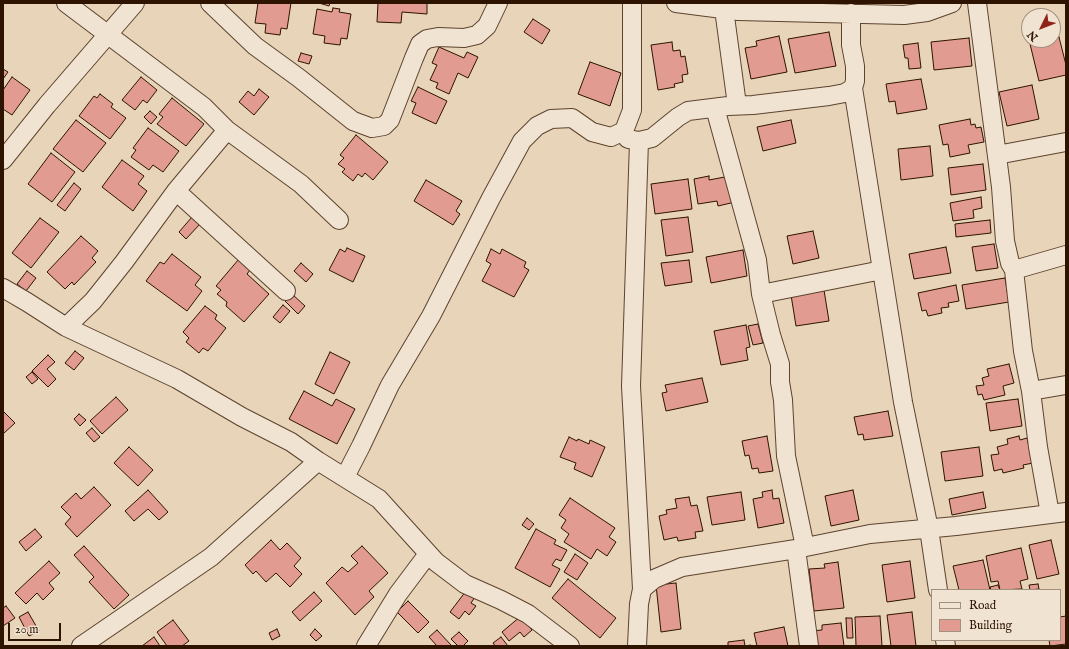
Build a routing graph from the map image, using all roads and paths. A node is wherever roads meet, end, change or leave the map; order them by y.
1 (66, 3) edge
2 (135, 3) edge
3 (210, 3) edge
4 (498, 3) edge
5 (632, 3) edge
6 (676, 3) edge
7 (952, 3) edge
8 (978, 3) edge
9 (734, 8) edge
10 (851, 13) junction
11 (107, 34) junction
12 (853, 88) junction
13 (737, 106) junction
14 (715, 108) junction
15 (228, 130) junction
16 (611, 137) junction
17 (639, 141) junction
18 (1066, 142) edge
19 (997, 155) junction
20 (3, 160) edge
21 (176, 191) junction
22 (339, 220) dead end
23 (1066, 255) edge
24 (882, 270) junction
25 (1014, 270) junction
26 (3, 288) edge
27 (286, 291) dead end
28 (761, 294) junction
29 (66, 327) junction
30 (1066, 385) edge
31 (1031, 391) junction
32 (318, 461) junction
33 (345, 477) junction
34 (1058, 513) edge
35 (929, 529) junction
36 (800, 548) junction
37 (428, 554) junction
38 (642, 589) junction
39 (938, 589) edge
40 (81, 646) edge
41 (366, 646) edge
42 (570, 646) edge
43 (637, 646) edge
44 (809, 646) edge

1 - 11 street
2 - 11 street
3 - 4 street
5 - 16 street
6 - 9 street
7 - 10 street
8 - 19 street
9 - 10 street
9 - 13 street
10 - 12 street
11 - 15 street
11 - 20 street
12 - 13 street
12 - 24 street
13 - 14 street
14 - 17 street
14 - 28 street
15 - 21 street
15 - 22 street
16 - 17 street
16 - 33 street
17 - 38 street
18 - 19 street
19 - 25 street
21 - 27 street
21 - 29 street
23 - 25 street
24 - 28 street
24 - 35 street
25 - 31 street
26 - 29 street
28 - 36 street
29 - 32 street
30 - 31 street
31 - 34 street
32 - 33 street
32 - 40 street
33 - 37 street
34 - 35 street
35 - 36 street
35 - 39 street
36 - 38 street
36 - 44 street
37 - 41 street
37 - 42 street
38 - 43 street

